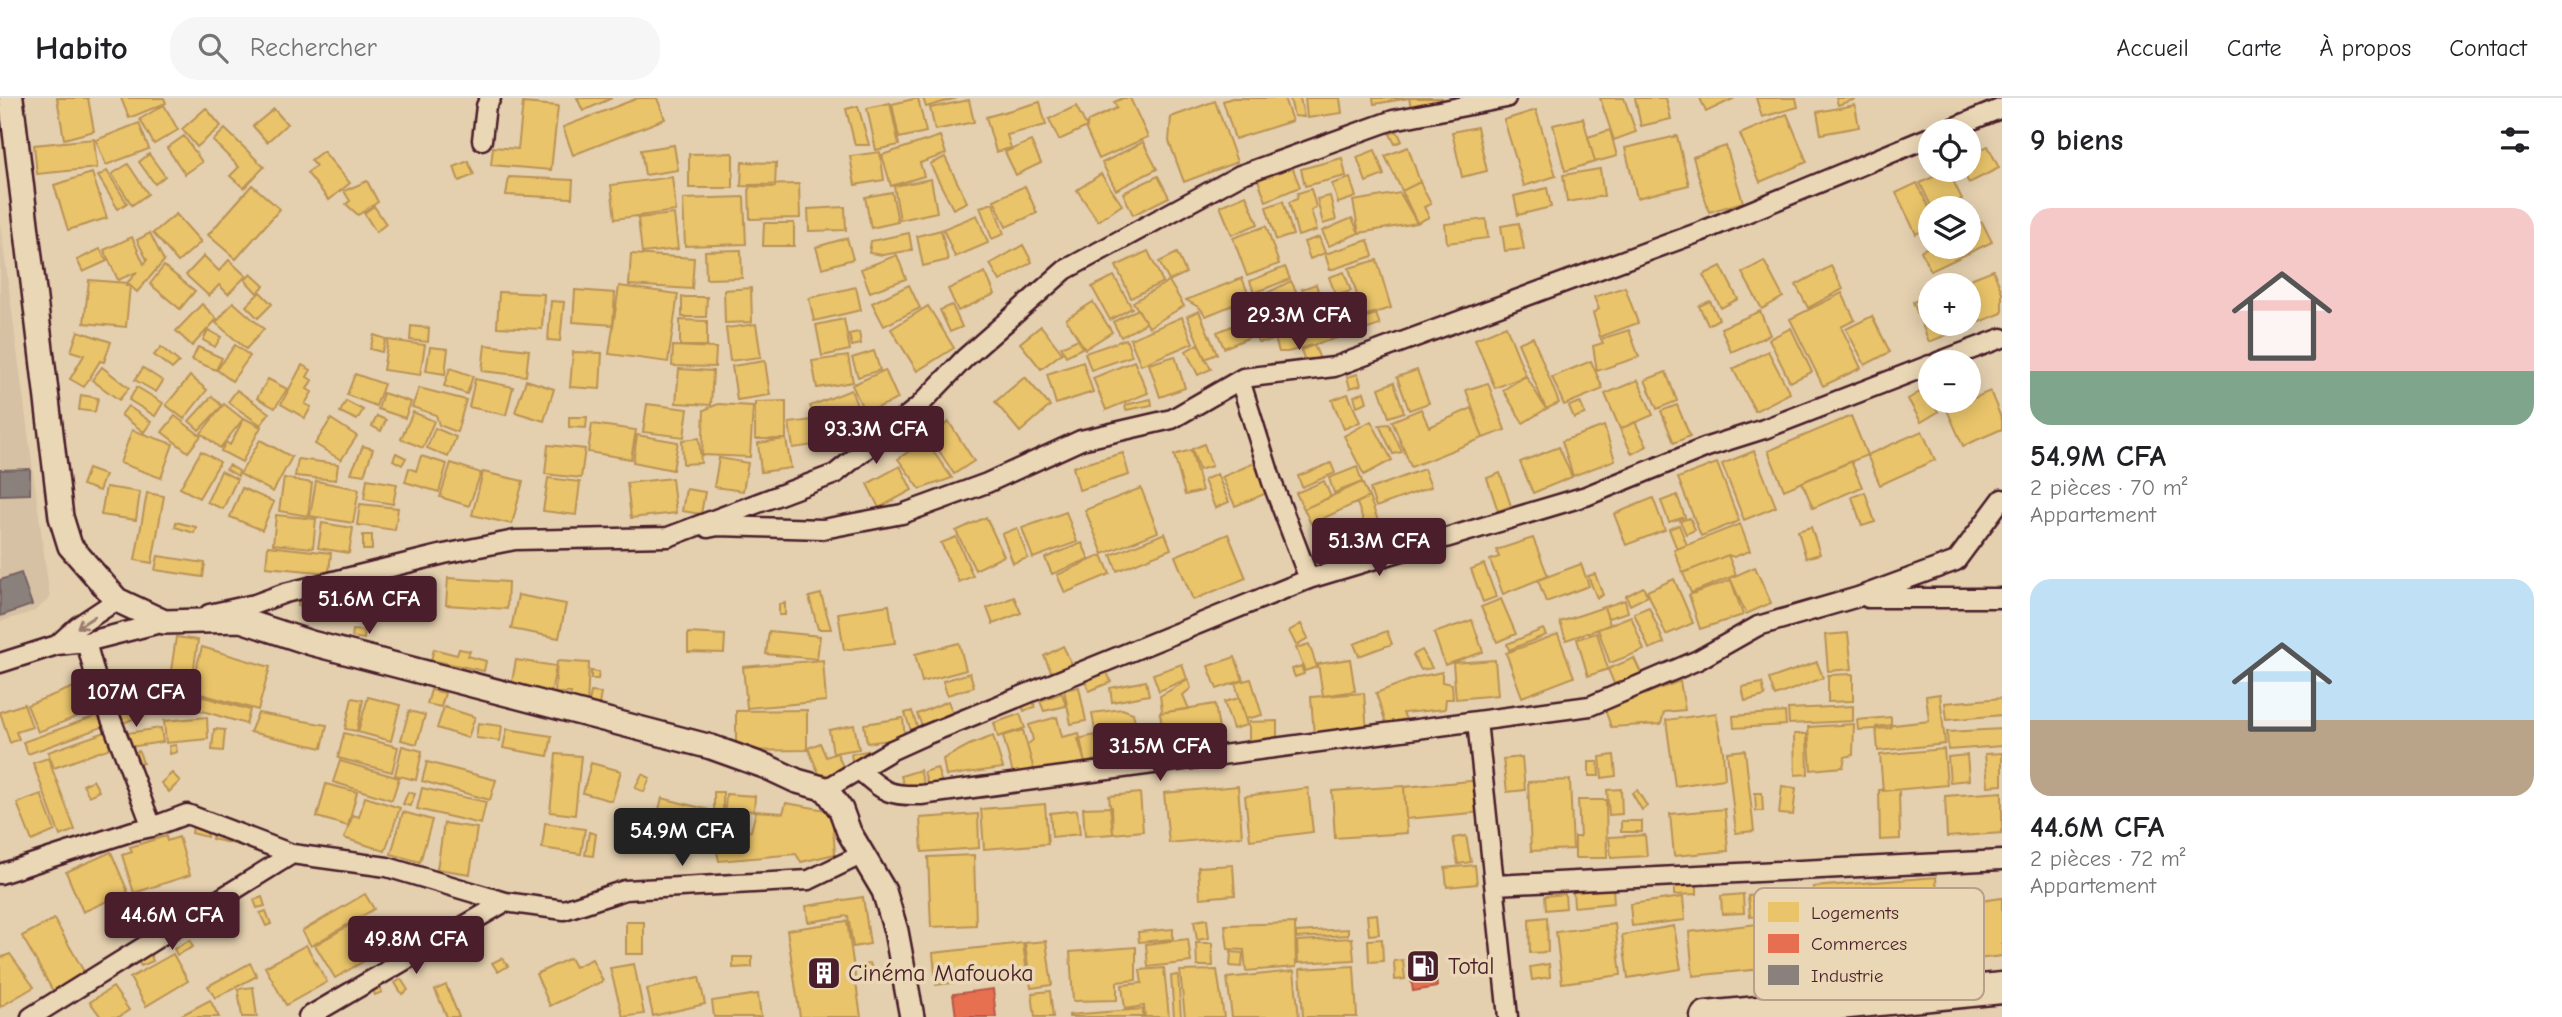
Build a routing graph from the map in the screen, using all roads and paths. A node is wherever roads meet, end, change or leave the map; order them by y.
1 (11, 98) edge
2 (491, 98) edge
3 (1506, 98) edge
4 (2002, 108) edge
5 (1975, 119) edge
6 (482, 140) dead end
7 (1918, 142) edge
8 (2002, 338) edge
9 (1970, 350) edge
10 (1918, 370) edge
11 (1240, 380) junction
12 (2002, 499) edge
13 (667, 537) junction
14 (1309, 579) junction
15 (1858, 597) junction
16 (2002, 598) edge
17 (117, 600) junction
18 (164, 622) junction
19 (86, 642) junction
20 (57, 645) junction
21 (0, 663) edge
22 (1477, 721) junction
23 (860, 771) junction
24 (827, 789) junction
25 (152, 827) junction
26 (863, 853) junction
27 (292, 854) junction
28 (2002, 860) edge
29 (0, 874) edge
30 (1495, 885) junction
31 (505, 902) junction
32 (2002, 988) edge
33 (1984, 992) edge
34 (1945, 1000) edge
35 (1917, 1006) edge
36 (31, 1017) edge
37 (308, 1017) edge
38 (912, 1017) edge
39 (1508, 1017) edge
40 (1706, 1017) edge

1 - 17 street
2 - 6 street
3 - 13 street
4 - 5 street
7 - 11 street
8 - 9 street
10 - 14 street
11 - 13 street
11 - 14 street
12 - 15 street
13 - 18 street
14 - 23 street
15 - 16 street
15 - 22 street
17 - 18 street
17 -> 20 street
18 - 19 street
18 - 24 street
19 - 20 street
19 - 25 street
20 - 21 street
22 - 23 street
22 - 30 street
23 - 24 street
24 - 26 street
25 - 27 street
25 - 29 street
26 - 31 street
26 - 38 street
27 - 31 street
27 - 36 street
28 - 30 street
30 - 39 street
31 - 37 street
32 - 33 highway
34 - 35 highway
35 - 40 highway

